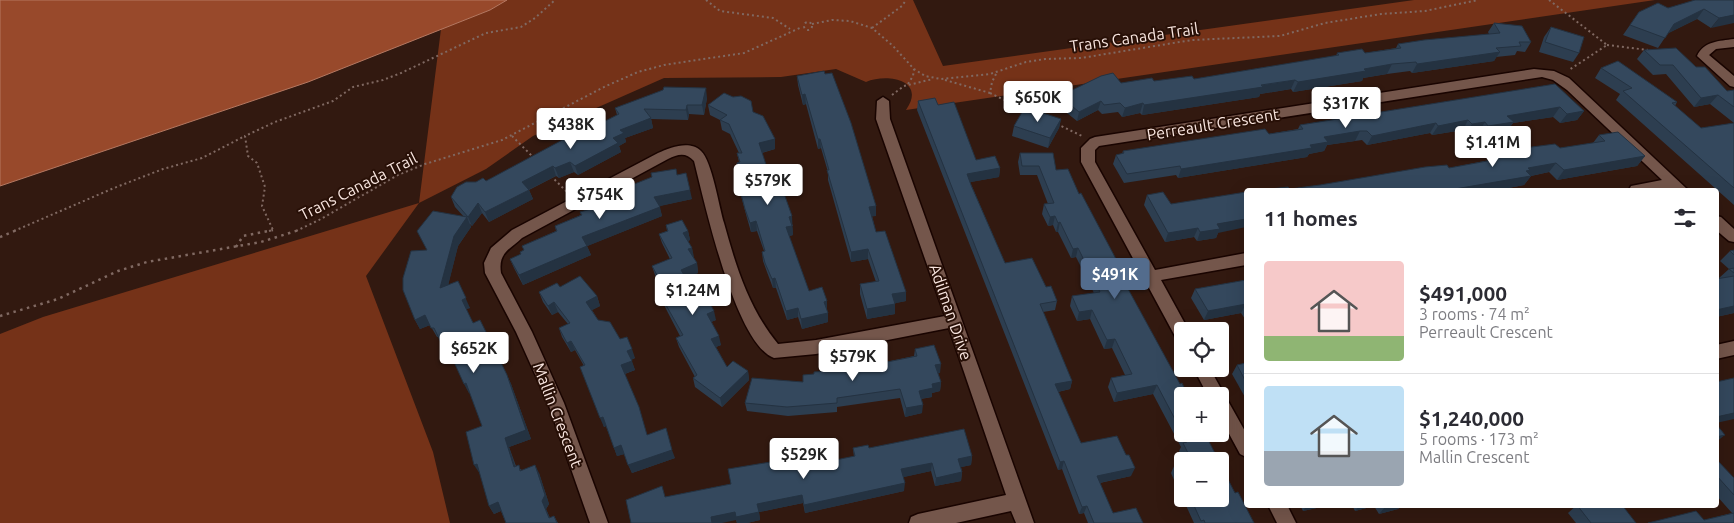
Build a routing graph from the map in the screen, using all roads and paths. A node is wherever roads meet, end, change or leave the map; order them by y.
1 (555, 0) edge
2 (706, 0) edge
3 (906, 0) edge
4 (1478, 0) edge
5 (1550, 0) edge
6 (1555, 0) edge
7 (1556, 5) junction
8 (812, 24) junction
9 (802, 27) junction
10 (872, 28) junction
11 (790, 29) junction
12 (1734, 43) edge
13 (1607, 45) junction
14 (1653, 50) edge
15 (914, 69) junction
16 (998, 71) junction
17 (1568, 71) dead end
18 (934, 79) junction
19 (941, 79) junction
20 (1734, 83) edge
21 (990, 93) junction
22 (883, 101) dead end
23 (1033, 113) edge
24 (1050, 121) edge
25 (1076, 133) dead end
26 (244, 136) junction
27 (512, 136) junction
28 (538, 162) edge
29 (550, 175) edge
30 (1678, 187) edge
31 (1664, 188) edge
32 (569, 195) dead end
33 (1719, 224) edge
34 (0, 237) edge
35 (1734, 237) edge
36 (236, 247) junction
37 (1244, 259) edge
38 (1151, 276) junction
39 (0, 316) edge
40 (954, 321) junction
41 (1176, 322) edge
42 (1734, 348) edge
43 (1719, 351) edge
44 (1229, 418) edge
45 (1244, 445) edge
46 (1017, 500) junction
47 (1279, 508) edge
48 (599, 523) edge
49 (918, 523) edge
50 (1025, 523) edge
51 (1287, 523) edge

1 - 26 path
2 - 11 path
3 - 10 path
4 - 16 path, Trans Canada Trail
5 - 7 path
6 - 7 path
7 - 13 path
8 - 9 path, Trans Canada Trail
8 - 9 path, Trans Canada Trail
8 - 10 path, Trans Canada Trail
9 - 11 path, Trans Canada Trail
10 - 15 path, Trans Canada Trail
11 - 27 path, Trans Canada Trail
12 - 20 street
13 - 14 path
13 - 17 path
15 - 18 path, Trans Canada Trail
15 - 18 path
16 - 19 path, Trans Canada Trail
16 - 21 path
18 - 19 path, Trans Canada Trail
19 - 21 path
21 - 23 path
22 - 40 street, Adilman Drive
24 - 25 path
26 - 34 path
26 - 36 path
27 - 28 path
27 - 36 path, Trans Canada Trail
29 - 32 path
30 - 31 street
30 - 38 street, Perreault Crescent
33 - 35 street
36 - 39 path, Trans Canada Trail
37 - 38 street
38 - 41 street, Perreault Crescent
40 - 46 street, Adilman Drive
40 - 48 street, Mallin Crescent
42 - 43 street
44 - 45 street
46 - 49 street
46 - 50 street, Adilman Drive
47 - 51 street

